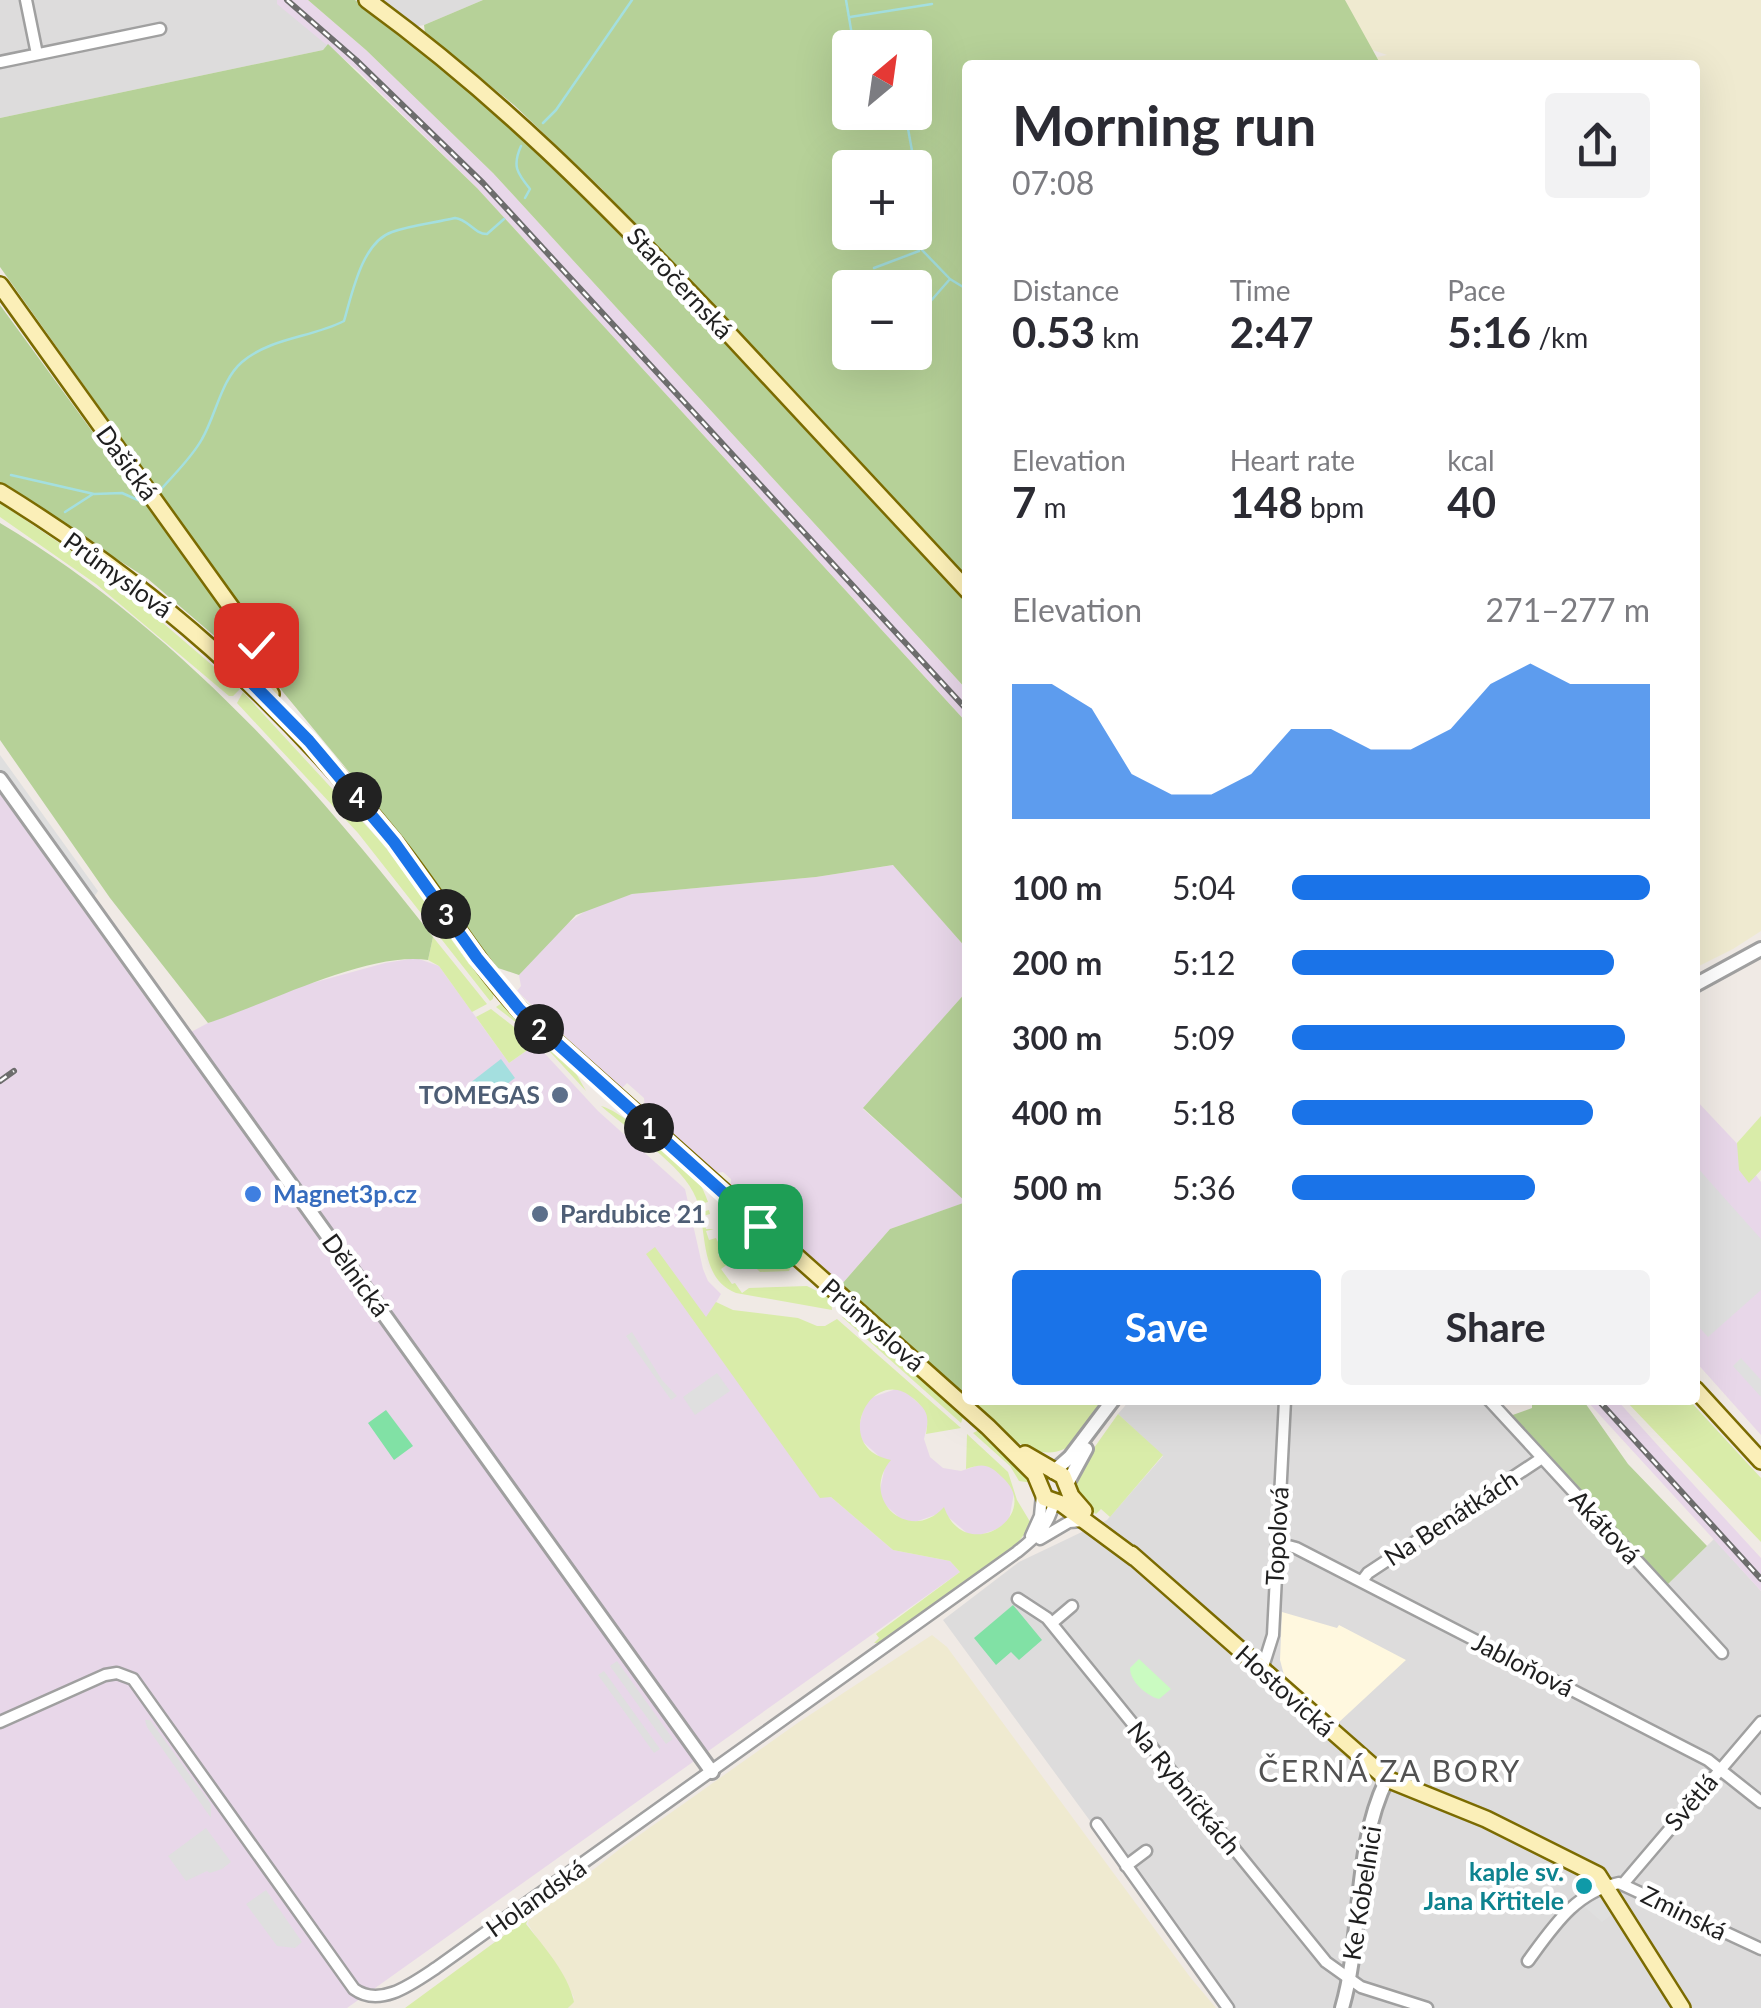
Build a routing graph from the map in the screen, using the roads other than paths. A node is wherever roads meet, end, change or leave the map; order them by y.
1 (26, 0) edge
2 (367, 0) edge
3 (160, 28) dead end
4 (37, 54) junction
5 (0, 62) edge
6 (0, 286) edge
7 (0, 492) edge
8 (30, 511) junction
9 (962, 585) edge
10 (252, 675) junction
11 (0, 779) edge
12 (450, 919) junction
13 (1761, 949) edge
14 (1700, 982) edge
15 (1700, 1394) edge
16 (962, 1404) edge
17 (963, 1405) edge
18 (1109, 1405) edge
19 (1110, 1405) edge
20 (1284, 1405) edge
21 (1493, 1405) edge
22 (988, 1427) junction
23 (1083, 1440) junction
24 (1030, 1458) junction
25 (1542, 1458) junction
26 (1761, 1461) edge
27 (1068, 1484) junction
28 (1049, 1490) junction
29 (1088, 1523) junction
30 (1277, 1543) junction
31 (1017, 1552) junction
32 (1135, 1558) junction
33 (1362, 1581) junction
34 (1018, 1599) dead end
35 (1072, 1606) dead end
36 (1052, 1623) junction
37 (1722, 1653) dead end
38 (1262, 1670) junction
39 (0, 1722) edge
40 (1761, 1722) edge
41 (1720, 1768) junction
42 (712, 1772) junction
43 (1388, 1779) junction
44 (1761, 1802) edge
45 (1097, 1824) dead end
46 (1146, 1851) dead end
47 (1126, 1866) junction
48 (1614, 1885) junction
49 (1761, 1949) edge
50 (1528, 1961) dead end
51 (1348, 1980) junction
52 (1228, 2008) edge
53 (1342, 2008) edge
54 (1427, 2008) edge
55 (1682, 2008) edge

1 - 4 street
2 - 9 main road, Staročernská
3 - 4 street
4 - 5 street
6 - 10 main road, Dašická
7 - 8 main road, Průmyslová
8 - 10 main road, Průmyslová
8 - 10 main road, Průmyslová
10 - 12 main road, Dašická
10 - 12 main road
11 - 42 street, Dělnická
12 - 16 main road, Průmyslová
13 - 14 street
15 - 26 main road
17 - 22 main road, Průmyslová
18 - 23 street
19 - 27 street
20 - 30 street, Topolová
21 - 25 street, Akátová
22 - 24 main road, Průmyslová
22 - 28 main road, Průmyslová
23 - 24 street
23 - 28 street
24 - 28 main road, Průmyslová
25 - 33 street, Na Benátkách
25 - 37 street, Akátová
27 - 28 main road, Hostovická
27 - 32 main road, Hostovická
28 - 29 main road, Hostovická
28 - 31 street, Holandská
29 - 31 street, Holandská
29 - 32 main road, Hostovická
30 - 33 street, Jabloňová
30 - 38 street, Topolová
31 - 42 street, Holandská
32 - 38 main road, Hostovická
33 - 41 street, Jabloňová
34 - 36 street, Na Rybníčkách
35 - 36 street
36 - 51 street, Na Rybníčkách
38 - 43 main road, Hostovická
39 - 42 street, Holandská
40 - 41 street, Světlá
41 - 44 street, Jabloňová
41 - 48 street, Světlá
43 - 48 main road, Hostovická
43 - 51 street, Ke Kobelnici
45 - 47 street
46 - 47 street
47 - 52 street
48 - 49 street, Zminská
48 - 50 street
48 - 55 main road, Hostovická
51 - 53 street, Ke Kobelnici
51 - 54 street

